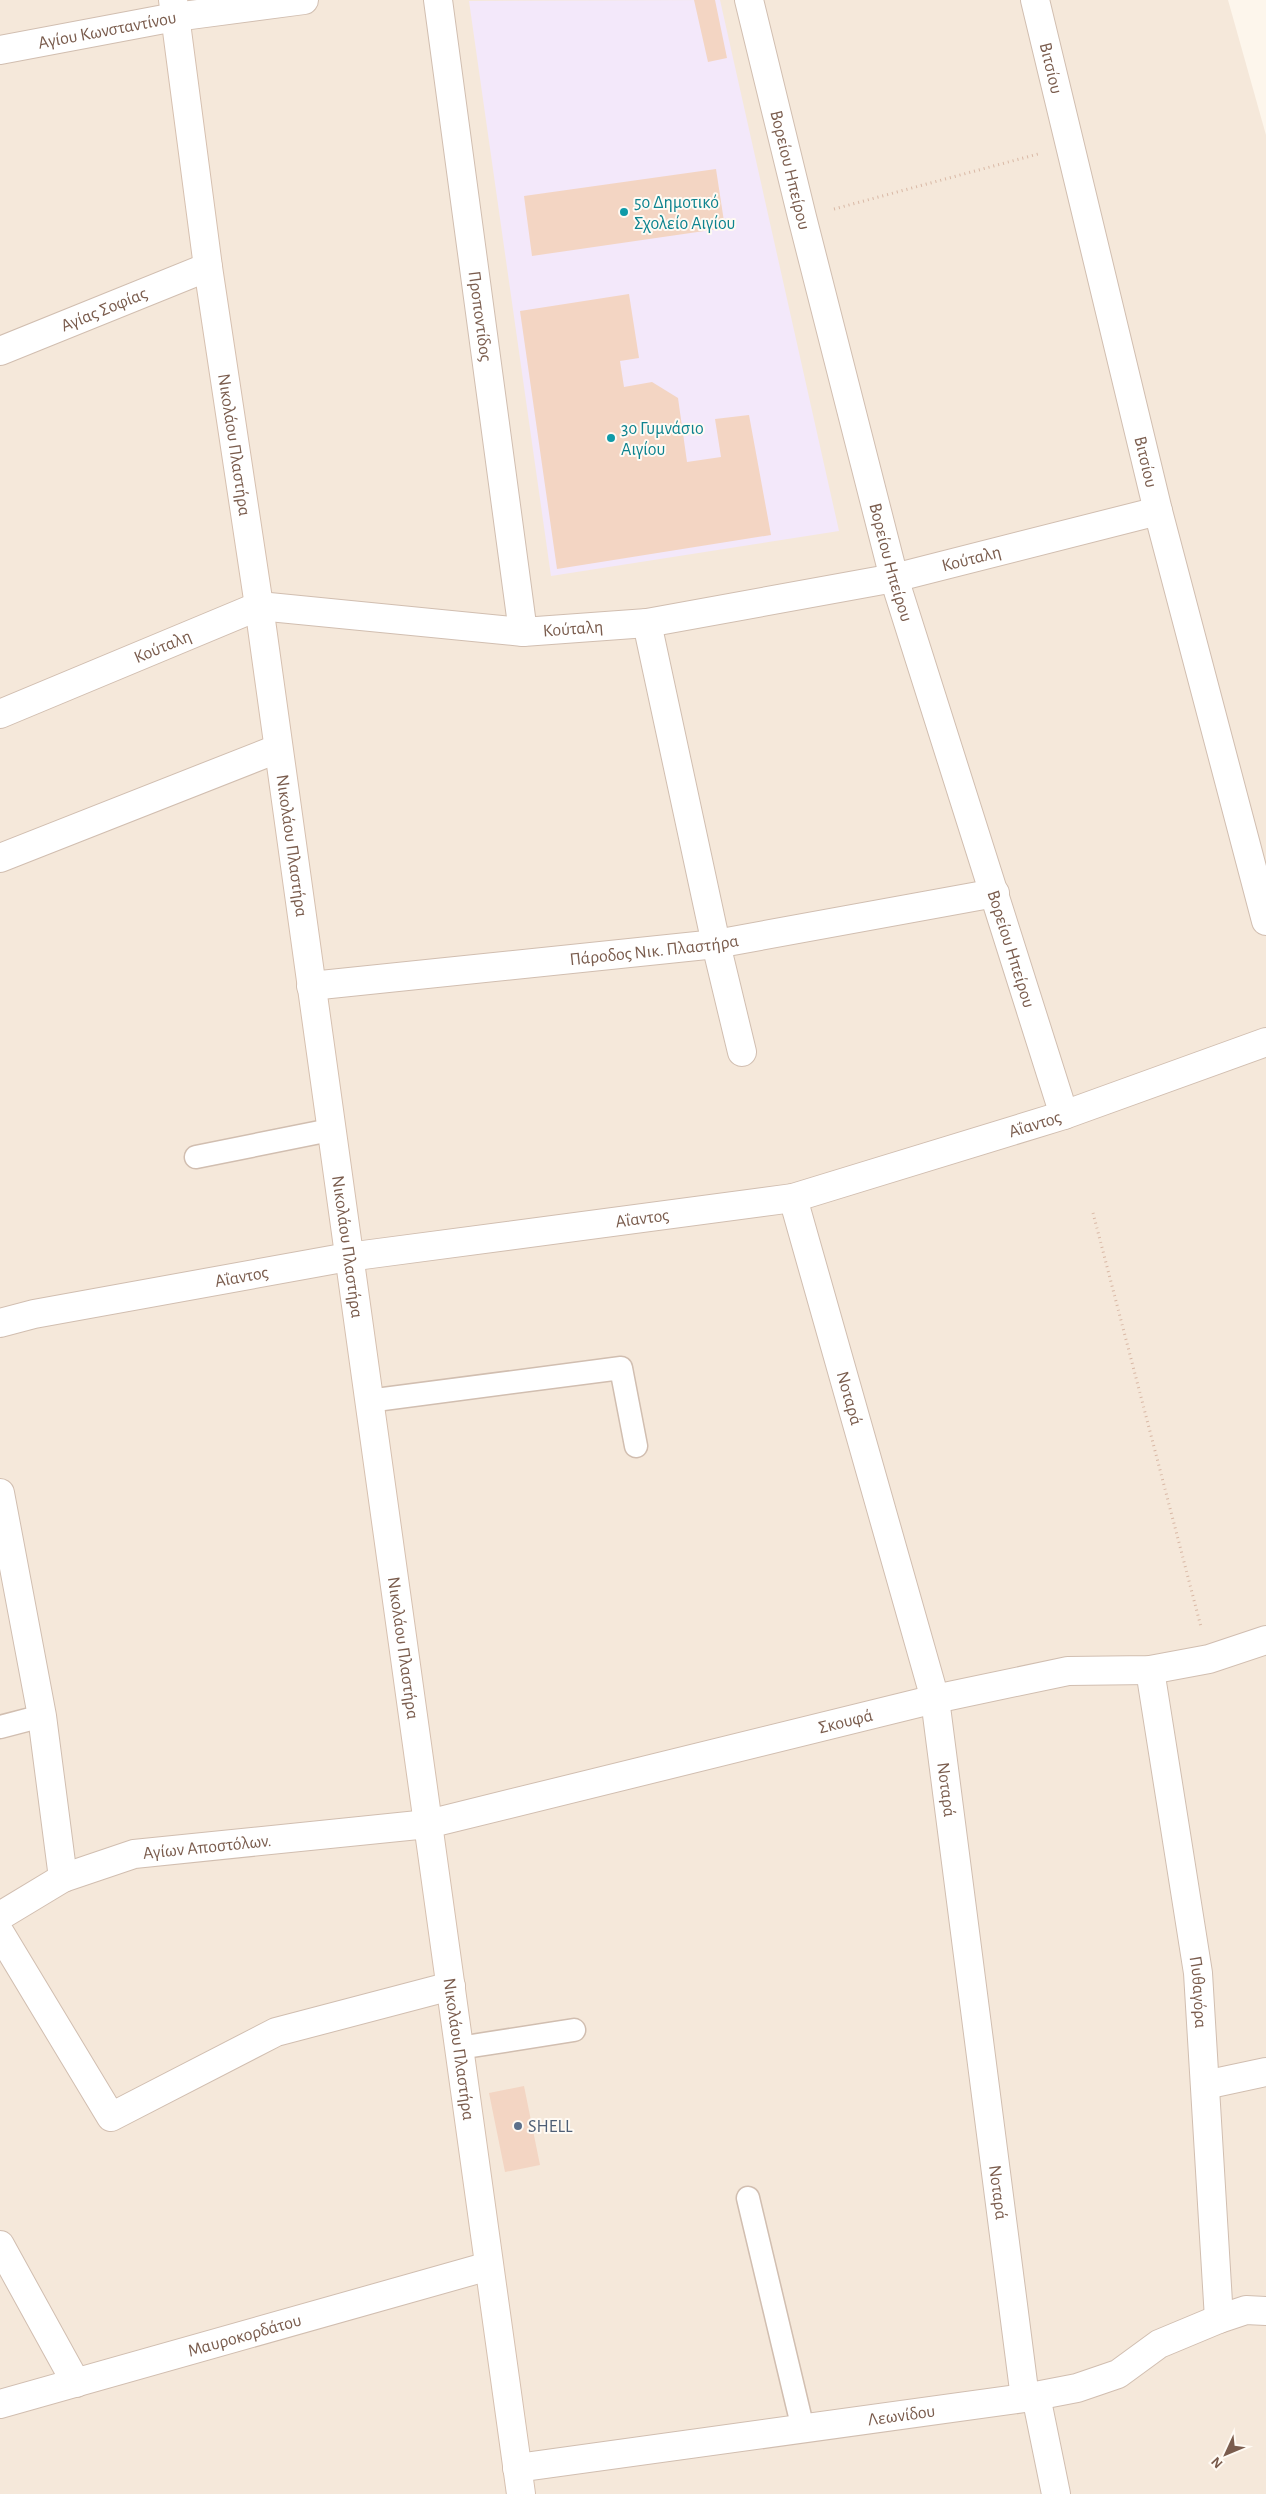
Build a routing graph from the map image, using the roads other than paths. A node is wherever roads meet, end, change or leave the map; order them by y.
1 (304, 0) edge
2 (438, 0) edge
3 (749, 0) edge
4 (1035, 0) edge
5 (174, 9) edge
6 (0, 50) edge
7 (208, 267) junction
8 (0, 351) edge
9 (1158, 511) junction
10 (894, 578) junction
11 (259, 606) junction
12 (648, 622) junction
13 (524, 632) junction
14 (0, 714) edge
15 (278, 749) junction
16 (0, 858) edge
17 (995, 893) junction
18 (1266, 921) edge
19 (716, 944) junction
20 (311, 986) junction
21 (1266, 1042) edge
22 (742, 1052) dead end
23 (1064, 1115) junction
24 (330, 1130) junction
25 (196, 1157) dead end
26 (793, 1198) junction
27 (348, 1257) junction
28 (0, 1323) edge
29 (368, 1401) junction
30 (636, 1446) dead end
31 (0, 1494) edge
32 (1266, 1640) edge
33 (1150, 1670) junction
34 (935, 1699) junction
35 (42, 1716) junction
36 (0, 1727) edge
37 (428, 1824) junction
38 (63, 1878) junction
39 (0, 1916) edge
40 (0, 1933) edge
41 (451, 1986) junction
42 (574, 2030) dead end
43 (458, 2048) junction
44 (1266, 2072) edge
45 (1205, 2085) junction
46 (748, 2198) dead end
47 (0, 2245) edge
48 (489, 2266) junction
49 (1266, 2311) edge
50 (1219, 2319) junction
51 (76, 2383) junction
52 (1030, 2397) junction
53 (0, 2404) edge
54 (803, 2429) junction
55 (519, 2481) edge
56 (1056, 2494) edge

1 - 5 street, Αγίου Κωνσταντίνου
2 - 13 street, Προποντίδος
3 - 10 street, Βορείου Ηπείρου
4 - 9 street, Βιτσίου
5 - 6 street, Αγίου Κωνσταντίνου
5 - 7 street, Νικολάου Πλαστήρα
7 - 8 street, Αγίας Σοφίας
7 - 11 street, Νικολάου Πλαστήρα
9 - 10 street, Κούταλη
9 - 18 street, Βιτσίου
10 - 12 street, Κούταλη
10 - 17 street, Βορείου Ηπείρου
11 - 13 street, Κούταλη
11 - 14 street, Κούταλη
11 - 15 street, Νικολάου Πλαστήρα
12 - 13 street, Κούταλη
12 - 19 street
15 - 16 street
15 - 20 street, Νικολάου Πλαστήρα
17 - 19 street, Πάροδος Νικ. Πλαστήρα
17 - 23 street, Βορείου Ηπείρου
19 - 20 street, Πάροδος Νικ. Πλαστήρα
19 - 22 street
20 - 24 street, Νικολάου Πλαστήρα
21 - 23 street, Αΐαντος
23 - 26 street, Αΐαντος
24 - 25 lane
24 - 27 street, Νικολάου Πλαστήρα
26 - 27 street, Αΐαντος
26 - 34 street, Νοταρά
27 - 28 street, Αΐαντος
27 - 29 street, Νικολάου Πλαστήρα
29 - 30 lane
29 - 37 street, Νικολάου Πλαστήρα
31 - 35 street
32 - 33 street, Σκουφά
33 - 34 street, Σκουφά
33 - 45 street, Πυθαγόρα
34 - 37 street, Σκουφά
34 - 52 street, Νοταρά
35 - 36 lane
35 - 38 street
37 - 38 street, Αγίων Αποστόλων.
37 - 41 street, Νικολάου Πλαστήρα
38 - 39 street, Αγίων Αποστόλων.
40 - 41 street
41 - 43 street, Νικολάου Πλαστήρα
42 - 43 lane
43 - 48 street, Νικολάου Πλαστήρα
44 - 45 street
45 - 50 street, Πυθαγόρα
46 - 54 lane
47 - 51 street
48 - 51 street, Μαυροκορδάτου
48 - 55 street, Νικολάου Πλαστήρα
49 - 50 street, Λεωνίδου
50 - 52 street, Λεωνίδου
51 - 53 street, Μαυροκορδάτου
52 - 54 street, Λεωνίδου
52 - 56 street, Νοταρά
54 - 55 street, Λεωνίδου

